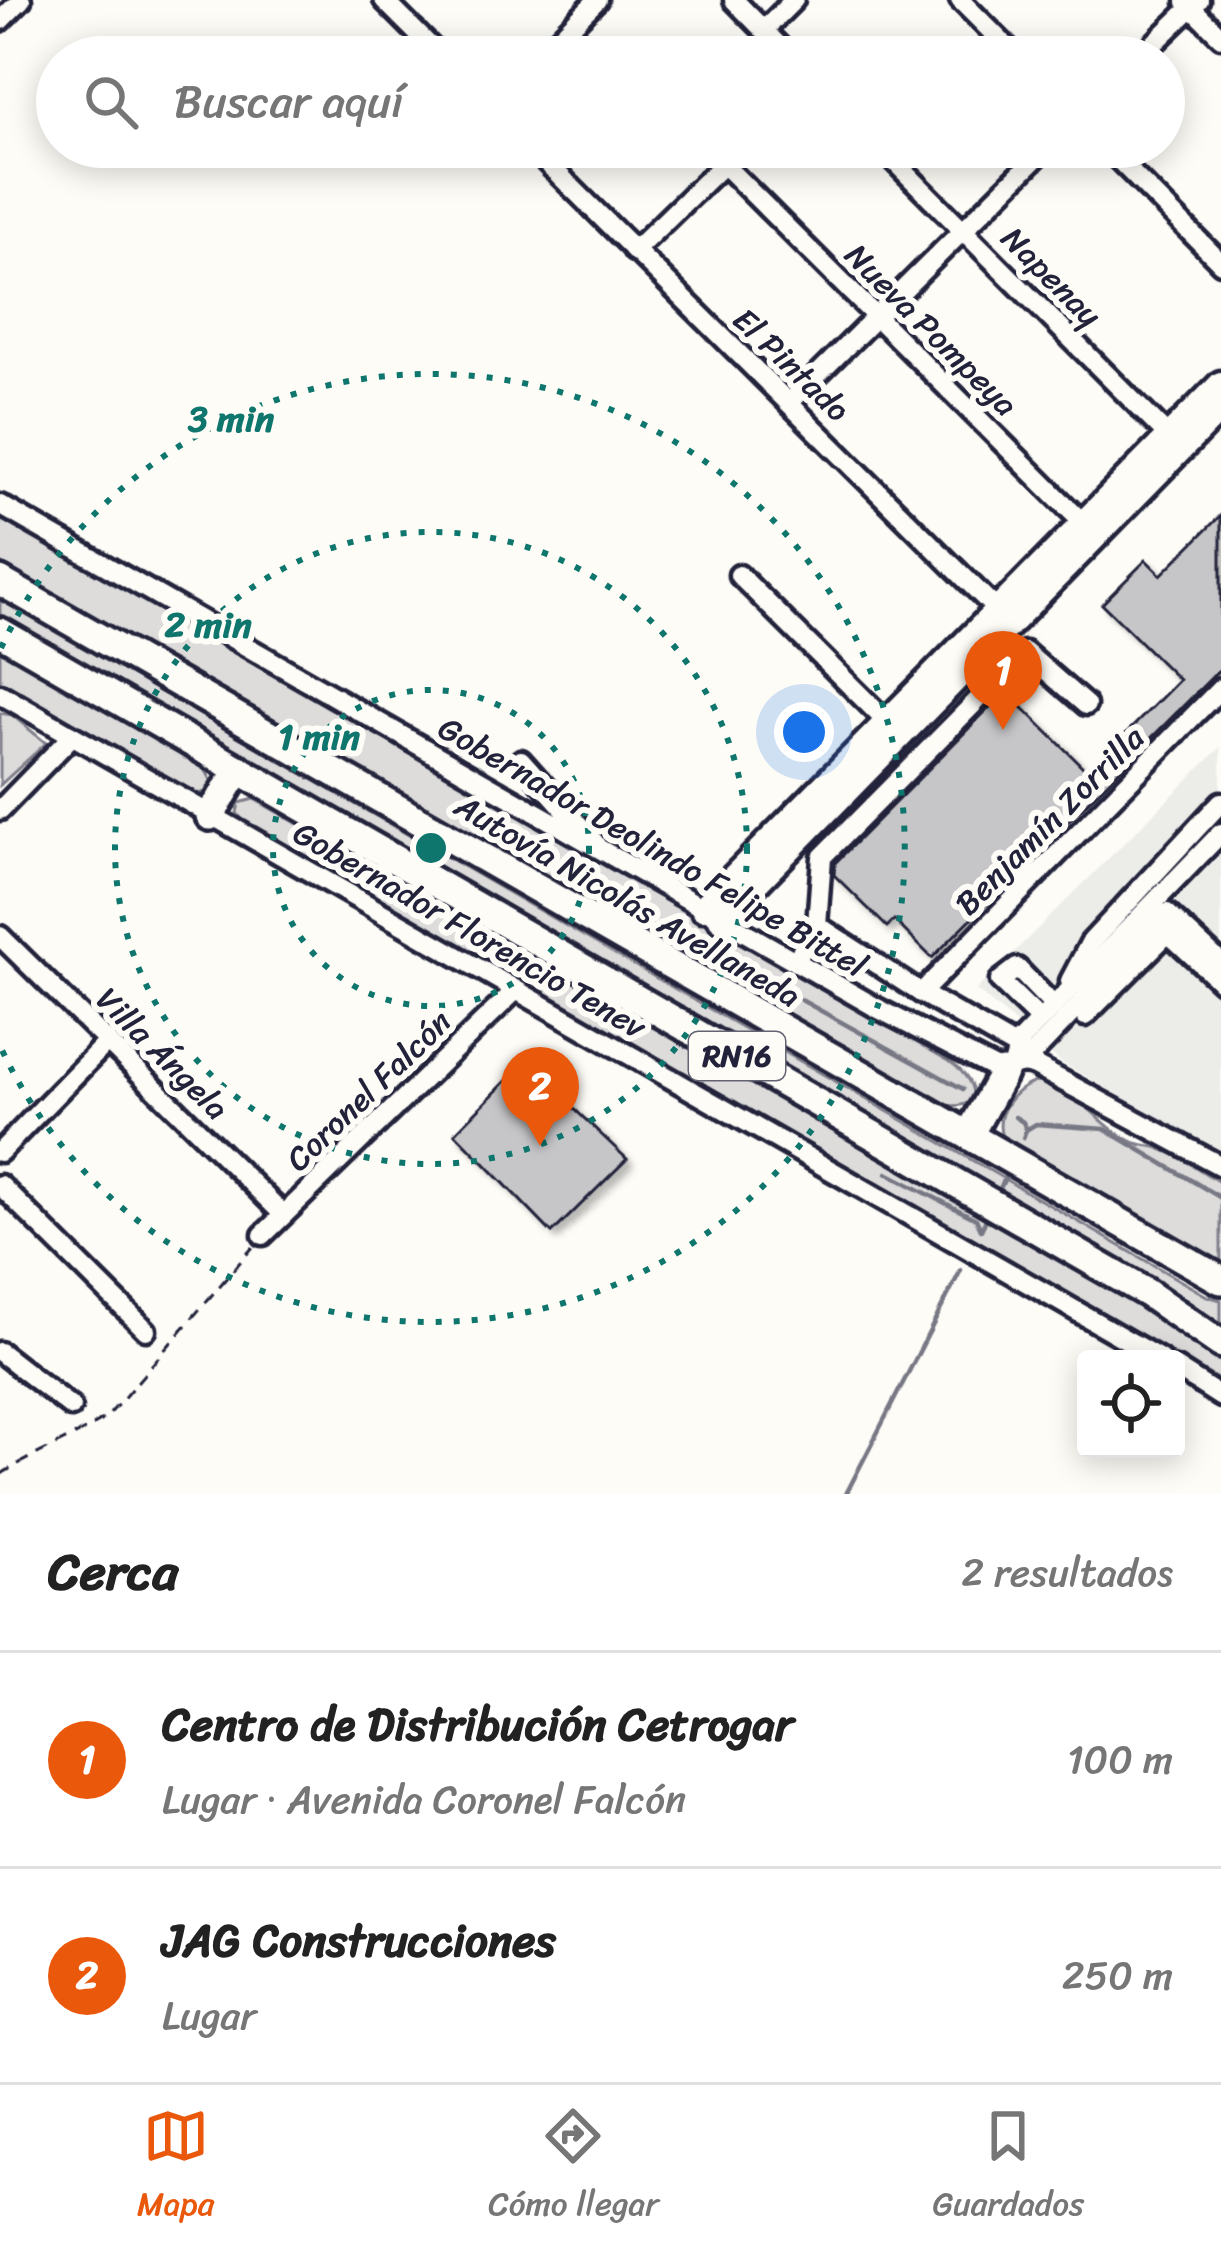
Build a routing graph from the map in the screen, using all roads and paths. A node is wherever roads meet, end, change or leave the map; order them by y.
1 (21, 0) edge
2 (384, 0) edge
3 (597, 0) edge
4 (734, 0) edge
5 (794, 0) edge
6 (961, 0) edge
7 (1191, 2) edge
8 (0, 19) edge
9 (764, 30) junction
10 (420, 36) edge
11 (561, 36) edge
12 (770, 36) edge
13 (996, 36) edge
14 (1159, 36) edge
15 (1221, 37) edge
16 (552, 168) edge
17 (721, 168) edge
18 (727, 168) edge
19 (901, 168) edge
20 (1026, 168) edge
21 (1127, 168) edge
22 (964, 231) junction
23 (634, 251) junction
24 (1221, 263) edge
25 (877, 317) junction
26 (1221, 384) edge
27 (790, 402) junction
28 (1221, 408) edge
29 (1175, 443) junction
30 (0, 505) edge
31 (1090, 530) junction
32 (739, 575) dead end
33 (0, 581) edge
34 (1004, 617) junction
35 (0, 632) edge
36 (1221, 688) edge
37 (0, 694) edge
38 (1086, 705) dead end
39 (894, 729) junction
40 (72, 736) junction
41 (521, 760) dead end
42 (238, 769) junction
43 (1221, 802) edge
44 (0, 810) edge
45 (210, 816) junction
46 (1221, 833) edge
47 (607, 855) junction
48 (712, 914) junction
49 (1165, 919) junction
50 (817, 925) junction
51 (0, 935) edge
52 (795, 962) junction
53 (1221, 963) edge
54 (1103, 978) junction
55 (1221, 982) edge
56 (516, 990) junction
57 (921, 993) junction
58 (1054, 1006) junction
59 (107, 1041) junction
60 (1019, 1063) junction
61 (969, 1135) junction
62 (0, 1152) edge
63 (1221, 1166) edge
64 (0, 1185) edge
65 (283, 1214) junction
66 (263, 1234) joint
67 (1221, 1280) edge
68 (146, 1330) dead end
69 (1221, 1344) edge
70 (1144, 1350) edge
71 (0, 1352) edge
72 (1185, 1374) edge
73 (1221, 1396) edge
74 (71, 1407) dead end
75 (0, 1475) edge

1 - 8 street
2 - 10 street
3 - 11 street
4 - 9 street
5 - 9 street
6 - 13 street
7 - 14 street
7 - 15 street
9 - 12 street
16 - 23 street, El Pintado
17 - 23 street
18 - 25 street, Nueva Pompeya
19 - 22 street, Napenay
20 - 22 street
21 - 24 street
22 - 25 street
22 - 29 street, Napenay
23 - 27 street, El Pintado
25 - 27 street
25 - 31 street, Nueva Pompeya
26 - 29 main road
27 - 34 street, El Pintado
28 - 29 main road
29 - 31 main road
30 - 47 street, Gobernador Deolindo Felipe Bittel
31 - 34 main road
32 - 39 street
33 - 61 highway, Autovía Nicolás Avellaneda / RN16
34 - 39 main road
35 - 42 highway, RN16
36 - 57 street, Benjamín Zorrilla
37 - 40 street, Gobernador Florencio Tenev
38 - 50 street
39 - 48 main road
40 - 44 street
40 - 45 street, Gobernador Florencio Tenev
41 - 47 street
42 - 45 highway
42 - 69 highway, RN16
43 - 58 street
45 - 56 street, Gobernador Florencio Tenev
46 - 49 street
47 - 48 street, Gobernador Deolindo Felipe Bittel
48 - 52 street, Gobernador Deolindo Felipe Bittel
49 - 53 street
49 - 54 street
49 - 55 street
50 - 52 street
50 - 57 street
51 - 59 street, Villa Ángela
52 - 60 street, Gobernador Deolindo Felipe Bittel
54 - 58 street
54 - 60 street
56 - 65 street, Coronel Falcón
56 - 70 street, Gobernador Florencio Tenev
57 - 60 street
58 - 60 street
59 - 62 street
59 - 65 street, Villa Ángela
60 - 61 highway
60 - 63 street, Gobernador Deolindo Felipe Bittel
61 - 67 highway, Autovía Nicolás Avellaneda / RN16
64 - 68 street
65 - 66 street, Coronel Falcón
66 - 75 path
71 - 74 street
72 - 73 street

